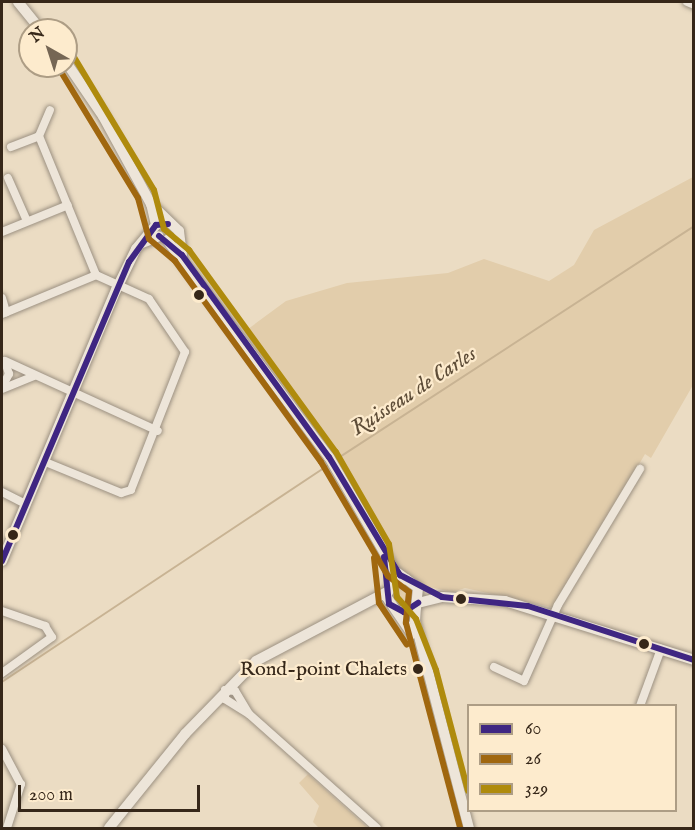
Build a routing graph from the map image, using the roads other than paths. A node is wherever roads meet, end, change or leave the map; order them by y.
1 (18, 2) edge
2 (687, 2) edge
3 (693, 5) edge
4 (31, 18) edge
5 (77, 78) edge
6 (50, 110) dead end
7 (39, 136) junction
8 (11, 147) dead end
9 (8, 178) dead end
10 (68, 205) junction
11 (27, 221) junction
12 (160, 230) junction
13 (2, 232) edge
14 (179, 237) junction
15 (182, 255) junction
16 (96, 275) junction
17 (119, 285) junction
18 (2, 298) edge
19 (4, 313) edge
20 (3, 360) edge
21 (34, 376) junction
22 (2, 388) edge
23 (71, 394) junction
24 (158, 430) junction
25 (43, 461) junction
26 (639, 469) dead end
27 (2, 492) edge
28 (24, 503) junction
29 (4, 546) edge
30 (381, 548) junction
31 (2, 561) edge
32 (406, 579) junction
33 (418, 588) junction
34 (389, 589) junction
35 (442, 597) junction
36 (417, 605) junction
37 (395, 610) junction
38 (2, 611) edge
39 (358, 612) junction
40 (553, 615) junction
41 (662, 649) junction
42 (693, 660) edge
43 (494, 667) dead end
44 (2, 673) edge
45 (428, 673) junction
46 (228, 693) junction
47 (640, 704) edge
48 (249, 714) junction
49 (2, 748) edge
50 (7, 828) edge
51 (109, 828) edge
52 (377, 828) edge
53 (469, 828) edge

1 - 4 main road
2 - 3 street
5 - 12 main road
6 - 7 street
7 - 8 street
7 - 10 street
9 - 11 street
10 - 11 street
10 - 16 street
11 - 13 street
12 - 14 main road
12 - 14 main road
12 - 15 main road
12 - 17 main road
14 - 15 main road
15 - 30 main road
16 - 17 street
16 - 19 street
17 - 23 main road
17 - 24 street
18 - 19 street
20 - 21 street
20 - 22 street
21 - 22 street
21 - 23 street
23 - 24 street
23 - 25 main road
24 - 25 street
25 - 28 main road
26 - 40 street
27 - 28 street
28 - 29 main road
29 - 31 main road
30 - 32 main road
30 - 34 main road
32 - 33 main road
32 - 34 main road
33 - 35 main road
33 - 36 main road
34 - 37 main road
34 - 39 main road
35 - 36 main road
35 - 40 main road
36 - 37 main road
36 - 45 main road
37 - 39 main road
37 - 45 main road
38 - 44 street
39 - 46 main road
40 - 41 main road
40 - 43 street
41 - 42 main road
41 - 47 street
45 - 53 main road
46 - 48 street
46 - 48 street
46 - 51 main road
48 - 52 street
49 - 50 street

